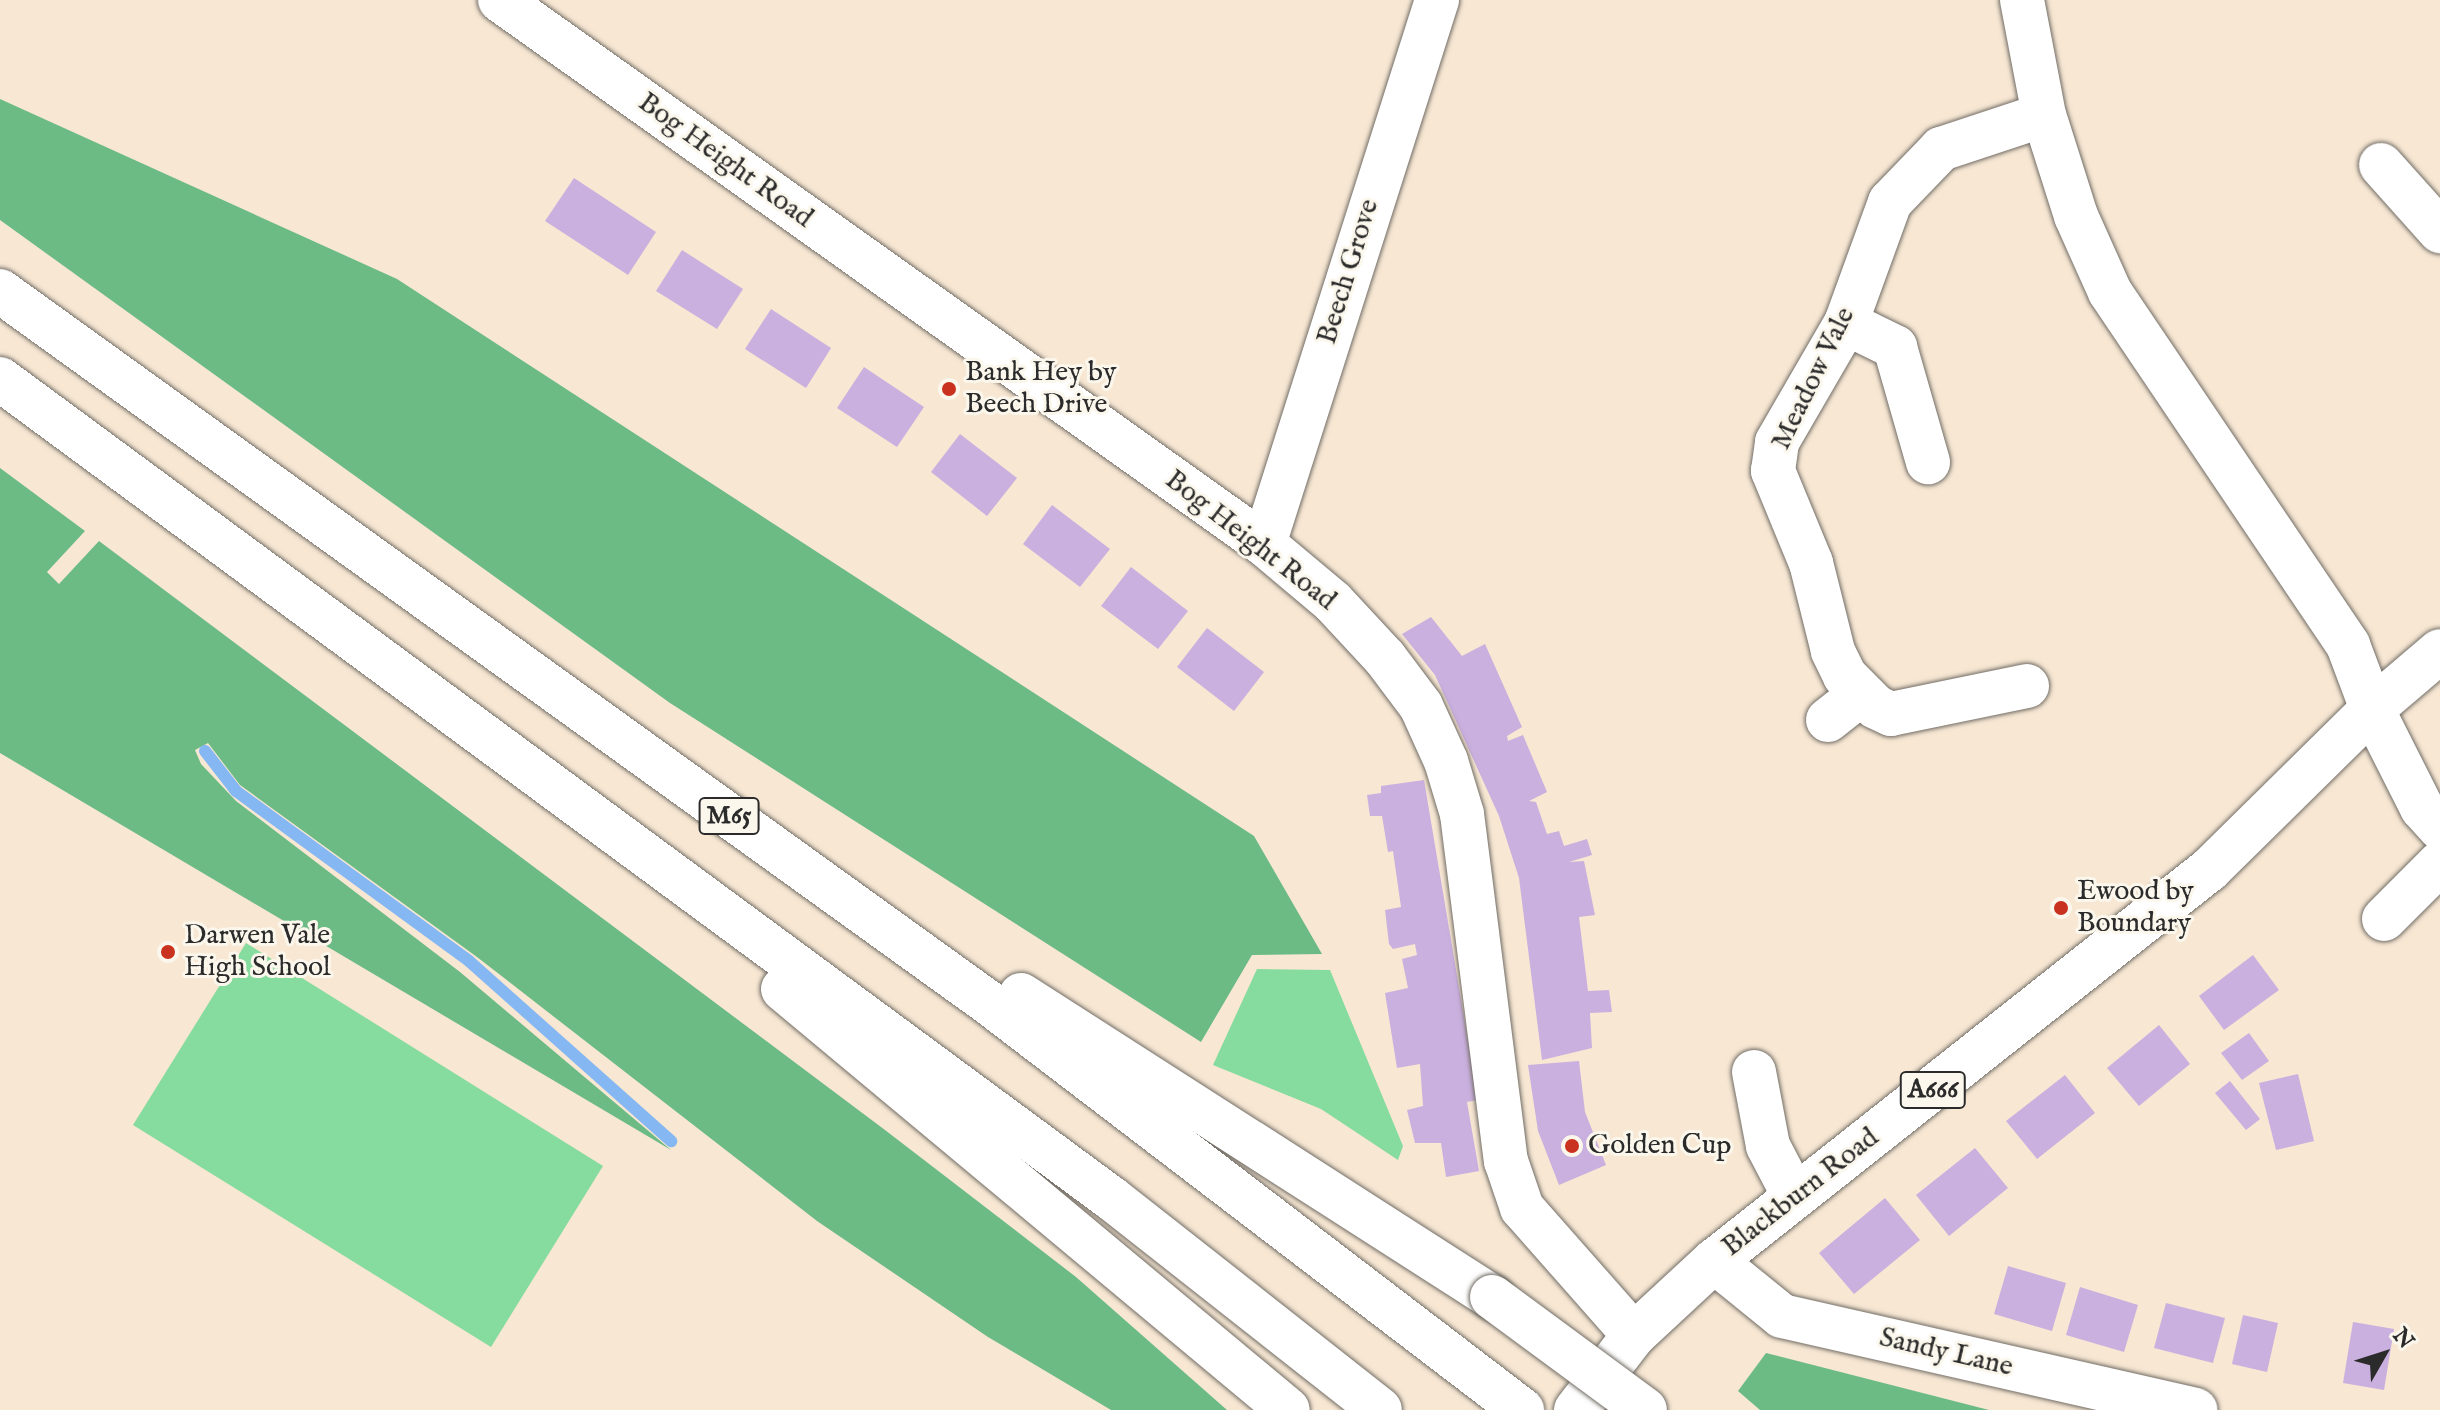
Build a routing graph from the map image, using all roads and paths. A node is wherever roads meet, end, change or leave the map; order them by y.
1 (500, 0) edge
2 (1437, 0) edge
3 (2022, 0) edge
4 (2044, 115) junction
5 (2381, 165) dead end
6 (2440, 231) edge
7 (0, 291) edge
8 (1846, 323) junction
9 (0, 379) edge
10 (1928, 462) dead end
11 (1264, 544) junction
12 (2440, 651) edge
13 (2027, 686) dead end
14 (2372, 709) junction
15 (605, 728) junction
16 (510, 756) junction
17 (2440, 828) edge
18 (2440, 863) edge
19 (2384, 919) dead end
20 (1754, 1072) dead end
21 (1794, 1196) junction
22 (1714, 1261) junction
23 (1634, 1335) junction
24 (1288, 1410) edge
25 (1380, 1410) edge
26 (1522, 1410) edge
27 (1576, 1410) edge
28 (1645, 1410) edge
29 (2195, 1410) edge

1 - 11 main road, Bog Height Road
2 - 11 main road, Beech Grove
3 - 4 main road
4 - 8 main road, Meadow Vale
4 - 14 main road
5 - 6 main road
7 - 15 main road, M65
8 - 10 main road
8 - 13 main road, Meadow Vale
9 - 16 main road
11 - 23 main road, Bog Height Road
12 - 14 main road, A666
14 - 17 main road
14 - 21 main road, Blackburn Road / A666
15 - 26 main road, M65
15 - 28 main road, bridge
16 - 24 main road
16 - 25 main road
18 - 19 main road
20 - 21 main road
21 - 22 main road, Blackburn Road / A666
22 - 23 main road, Blackburn Road / A666
22 - 29 main road, Sandy Lane
23 - 27 main road, Blackburn Road / A666

